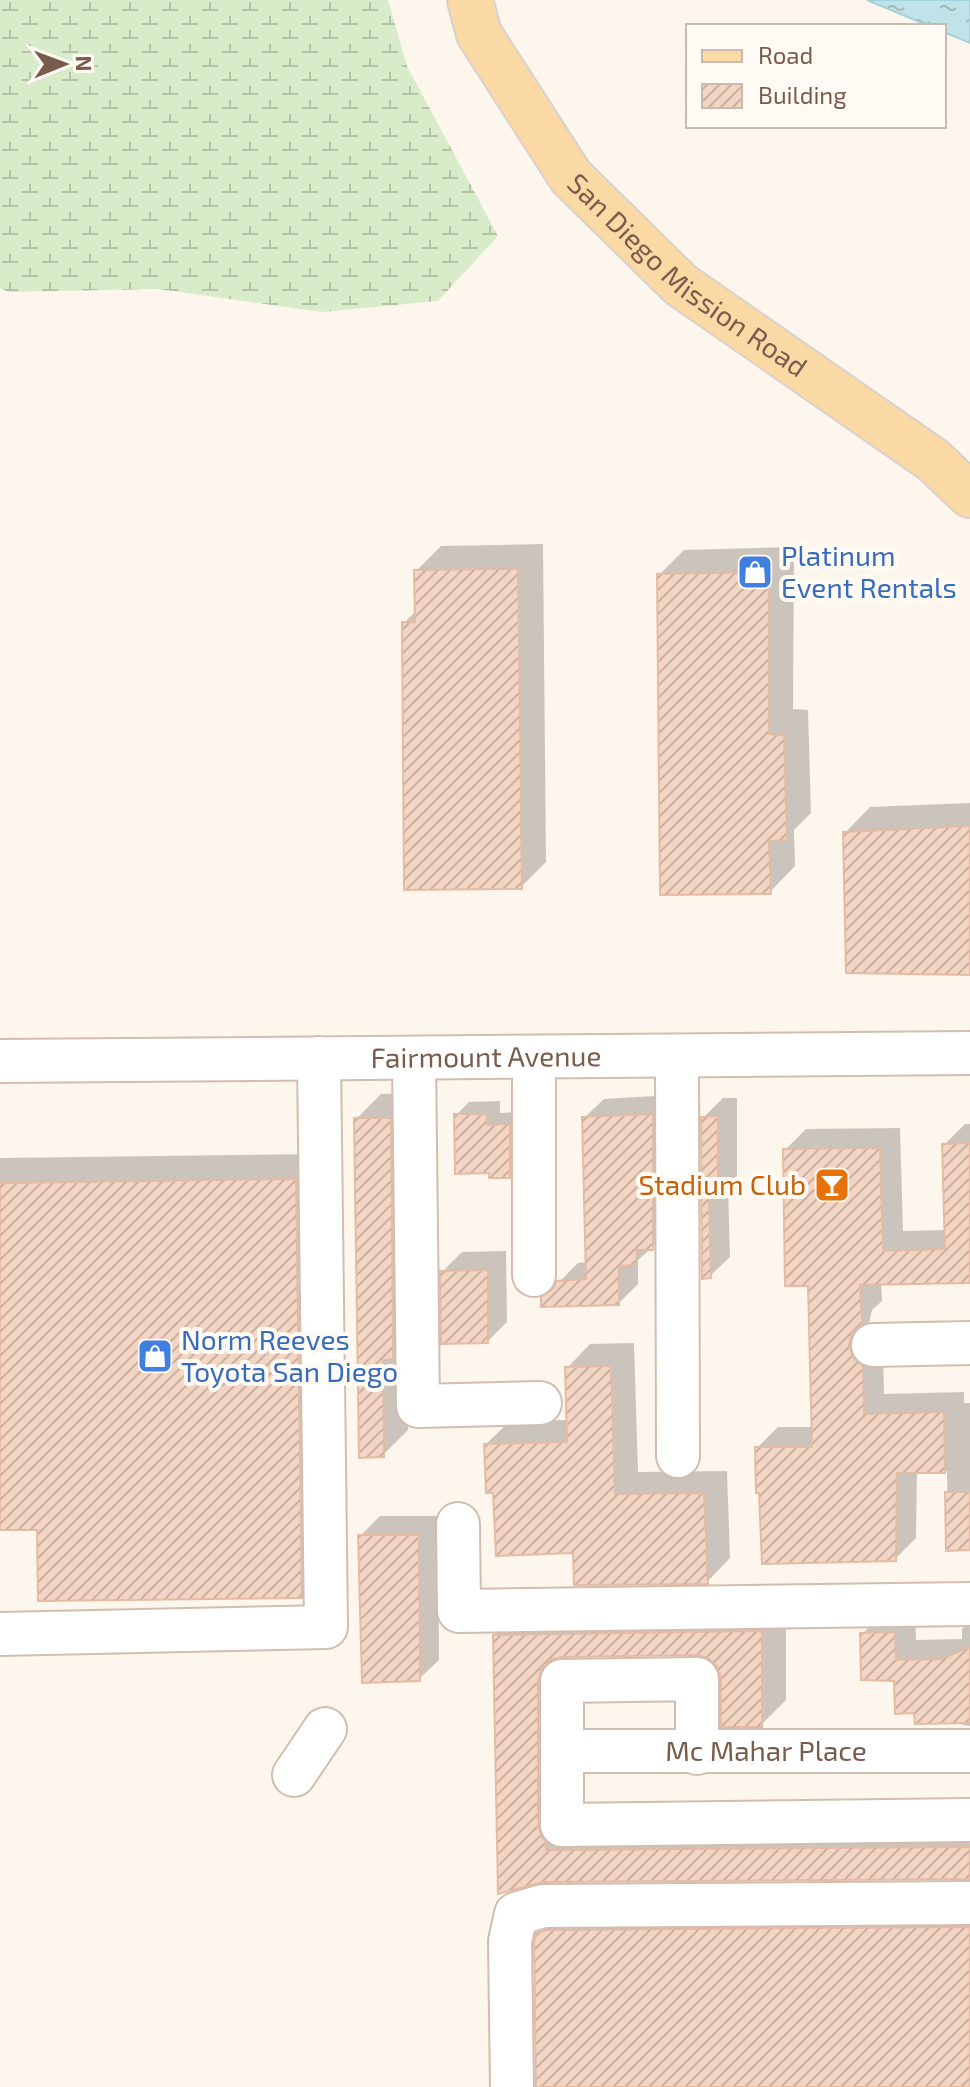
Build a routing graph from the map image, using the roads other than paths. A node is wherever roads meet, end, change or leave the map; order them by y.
1 (470, 0) edge
2 (970, 495) edge
3 (970, 1053) edge
4 (677, 1056) junction
5 (534, 1057) junction
6 (319, 1058) junction
7 (414, 1058) junction
8 (0, 1061) edge
9 (534, 1275) dead end
10 (970, 1343) edge
11 (873, 1345) dead end
12 (540, 1403) dead end
13 (678, 1456) dead end
14 (458, 1524) dead end
15 (970, 1604) edge
16 (0, 1634) edge
17 (325, 1729) dead end
18 (562, 1751) junction
19 (970, 1751) edge
20 (697, 1753) junction
21 (294, 1775) dead end
22 (970, 1820) edge
23 (970, 1903) edge
24 (512, 2087) edge

1 - 2 main road, San Diego Mission Road
3 - 4 street, Fairmount Avenue
4 - 5 street, Fairmount Avenue
4 - 13 street
5 - 7 street, Fairmount Avenue
5 - 9 street
6 - 7 street, Fairmount Avenue
6 - 8 street, Fairmount Avenue
6 - 16 street
7 - 12 street
10 - 11 street
14 - 15 street
17 - 21 street
18 - 20 street, Mc Mahar Place
18 - 20 street
18 - 22 street
19 - 20 street, Mc Mahar Place
23 - 24 street

